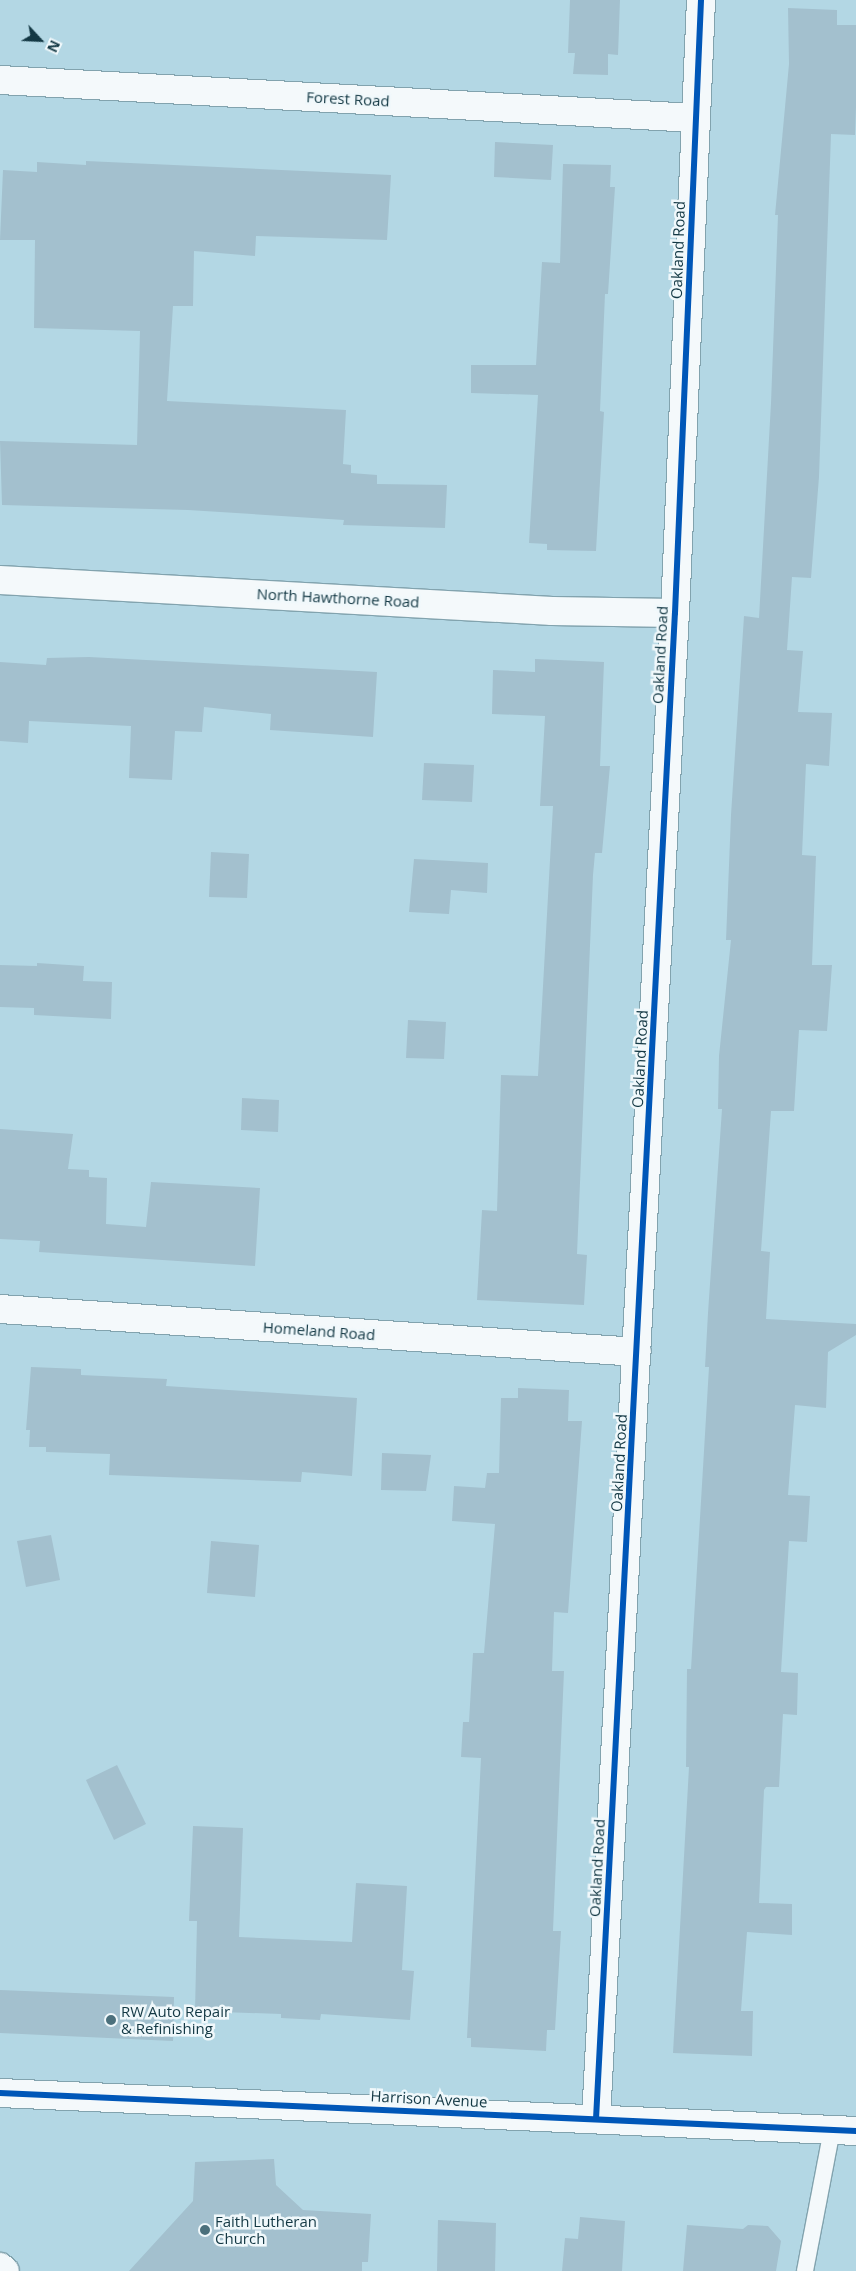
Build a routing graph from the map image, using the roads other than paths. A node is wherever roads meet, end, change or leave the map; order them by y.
1 (701, 0) edge
2 (0, 80) edge
3 (696, 118) junction
4 (0, 580) edge
5 (675, 613) junction
6 (0, 1309) edge
7 (637, 1352) junction
8 (0, 2093) edge
9 (596, 2119) junction
10 (844, 2130) edge
11 (0, 2267) edge
12 (5, 2271) edge
13 (806, 2271) edge

1 - 3 street, Oakland Road
2 - 3 street, Forest Road
3 - 5 street, Oakland Road
4 - 5 street, North Hawthorne Road
5 - 7 street, Oakland Road
6 - 7 street, Homeland Road
7 - 9 street, Oakland Road
8 - 9 street, Harrison Avenue
9 - 10 street, Harrison Avenue
10 - 13 lane
11 - 12 street

